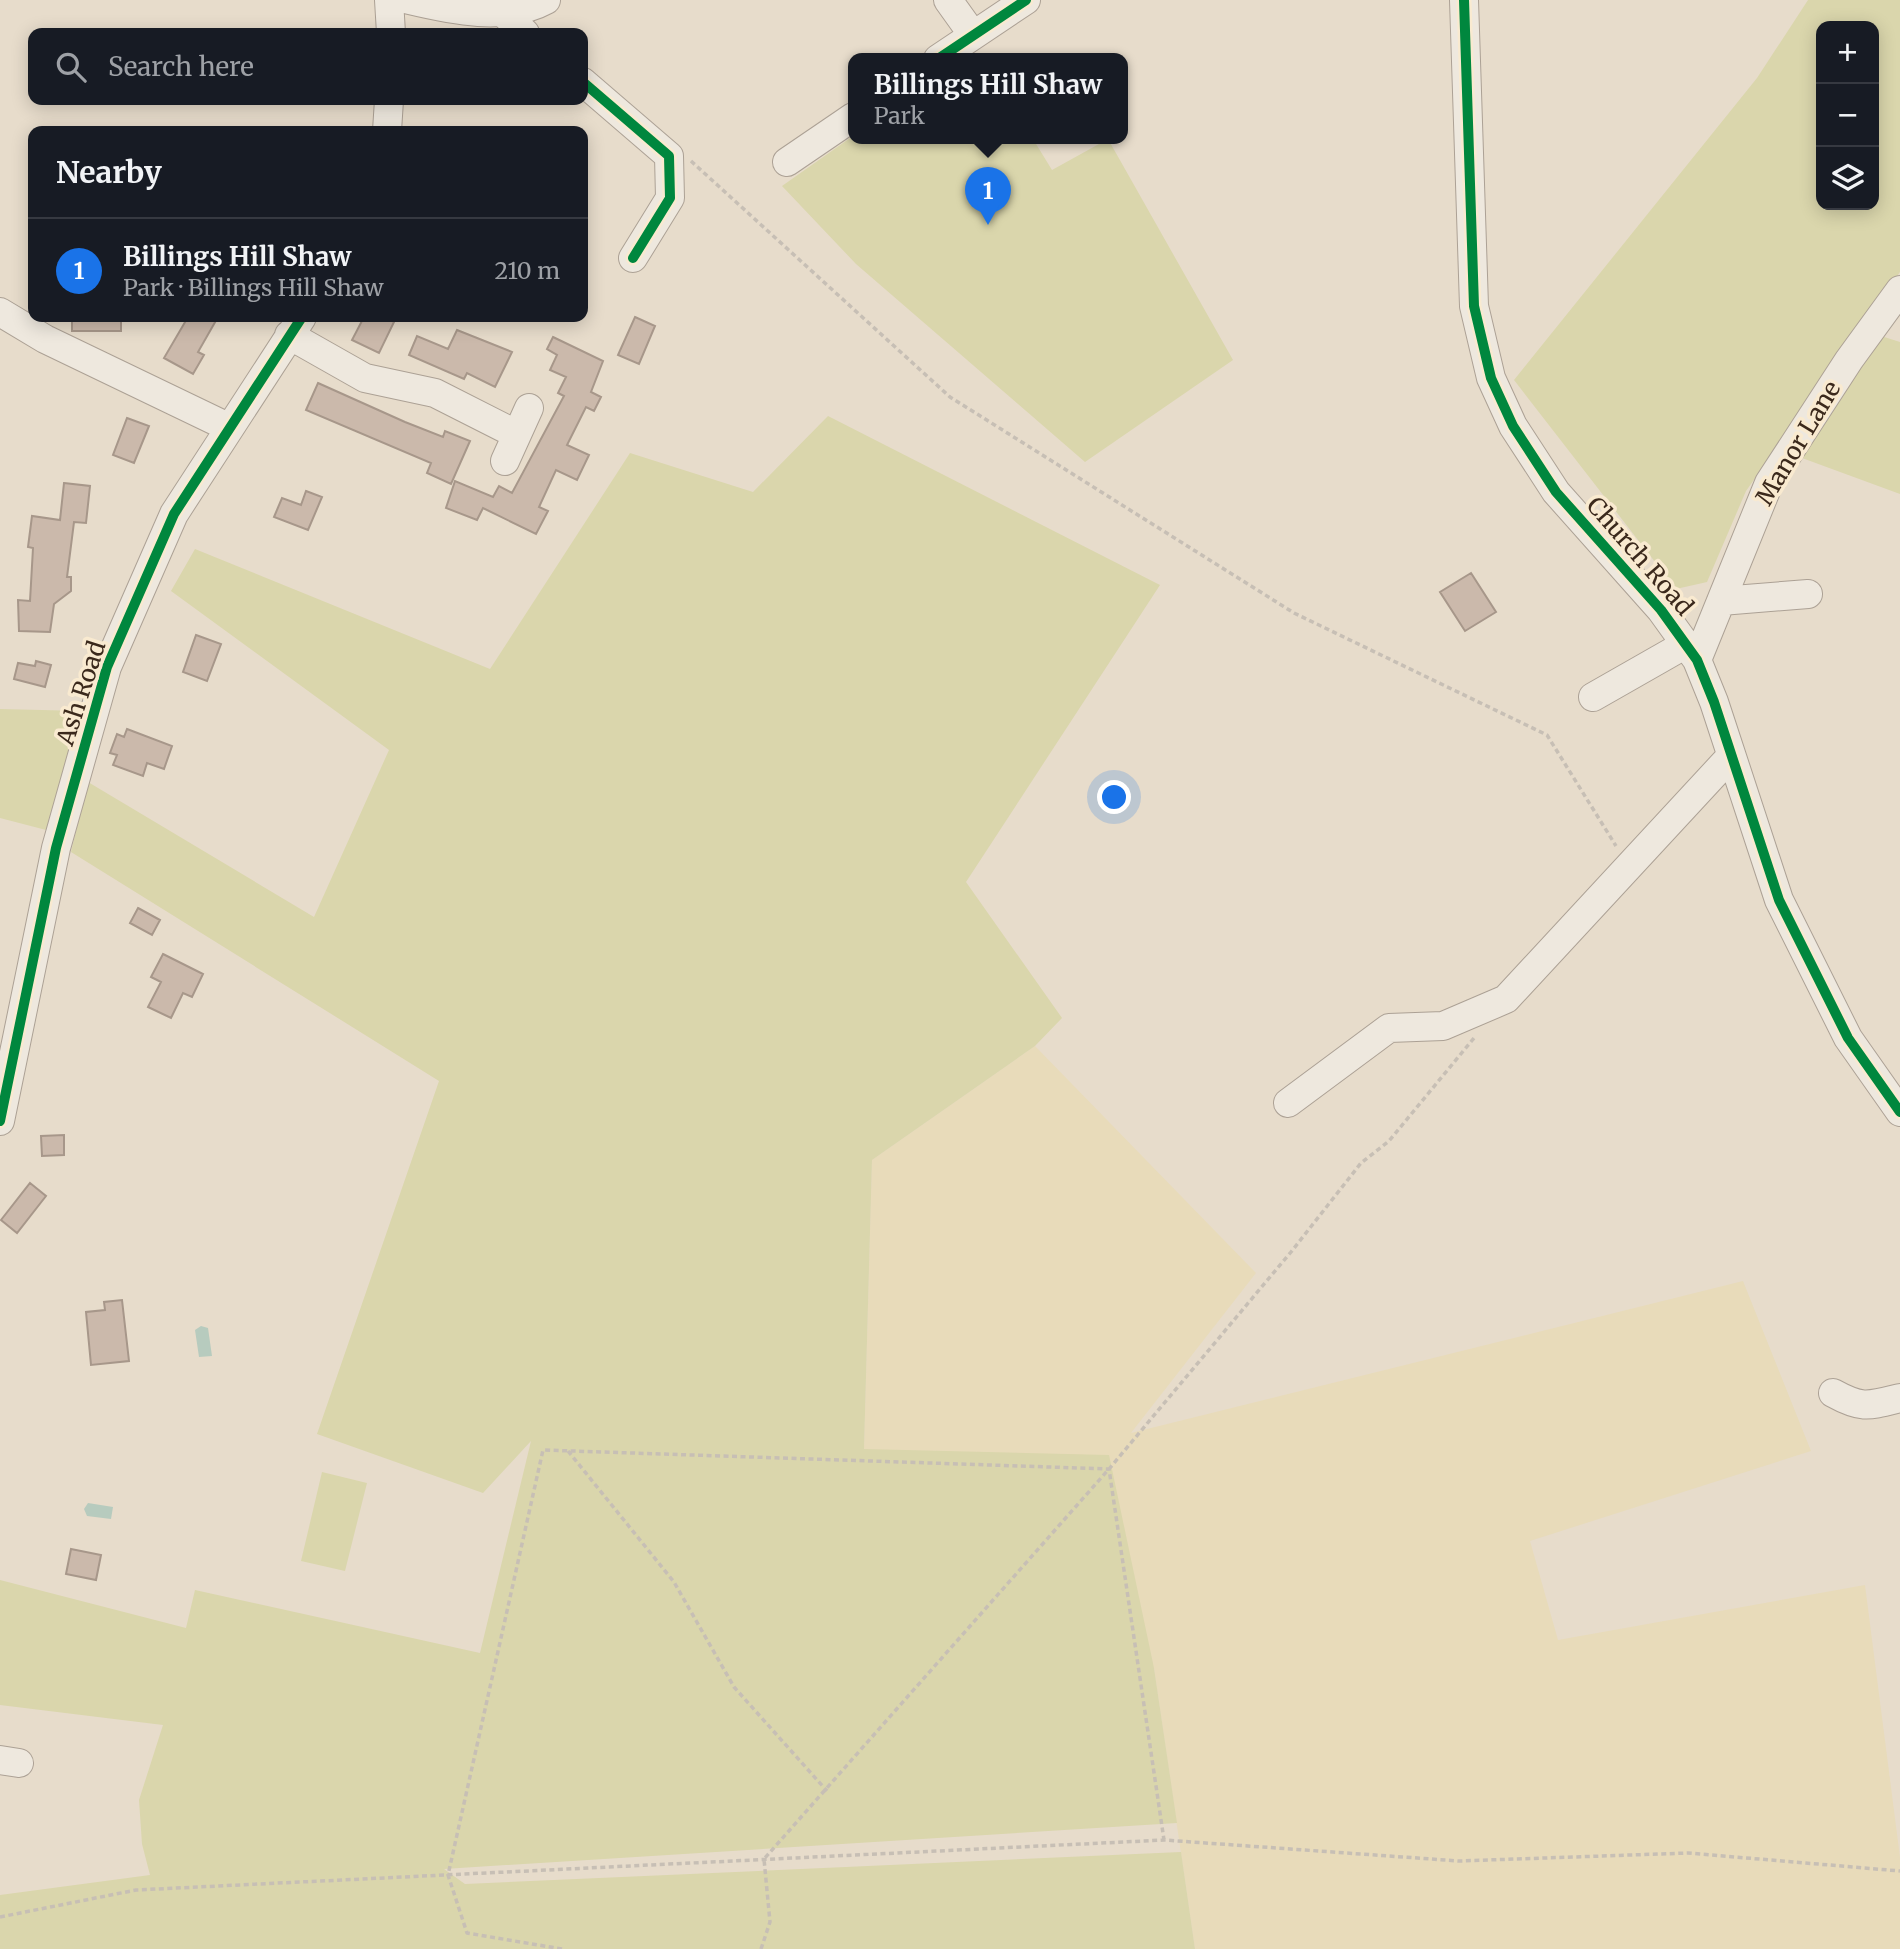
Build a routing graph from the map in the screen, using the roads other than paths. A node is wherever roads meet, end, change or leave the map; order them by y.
1 (388, 0) edge
2 (409, 0) edge
3 (546, 0) edge
4 (948, 0) edge
5 (1026, 0) edge
6 (1464, 0) edge
7 (502, 12) junction
8 (391, 28) edge
9 (520, 28) edge
10 (973, 35) junction
11 (947, 53) edge
12 (588, 86) edge
13 (389, 105) edge
14 (848, 120) edge
15 (387, 126) edge
16 (787, 162) dead end
17 (633, 258) dead end
18 (1900, 290) edge
19 (0, 312) edge
20 (28, 321) edge
21 (31, 322) edge
22 (296, 326) edge
23 (50, 328) edge
24 (529, 408) dead end
25 (228, 427) junction
26 (516, 434) junction
27 (505, 461) dead end
28 (1808, 594) dead end
29 (1719, 605) junction
30 (1661, 610) junction
31 (1691, 652) junction
32 (1593, 697) dead end
33 (1731, 756) junction
34 (1288, 1102) dead end
35 (1900, 1112) edge
36 (0, 1121) edge
37 (1833, 1393) dead end
38 (1900, 1398) edge

1 - 8 street
2 - 7 street
3 - 7 street
4 - 10 street
5 - 10 street
6 - 30 street, Church Road
7 - 9 street
10 - 11 street
12 - 17 street
13 - 15 street
14 - 16 street
18 - 29 street, Manor Lane
19 - 20 street
21 - 23 street
22 - 25 street, Ash Road
22 - 26 street
23 - 25 street
24 - 26 street
25 - 36 street, Ash Road
26 - 27 street
28 - 29 street
29 - 30 street
29 - 31 street, Manor Lane
30 - 31 street, Church Road
31 - 32 street
31 - 33 street, Church Road
33 - 34 street
33 - 35 street, Church Road
37 - 38 street

